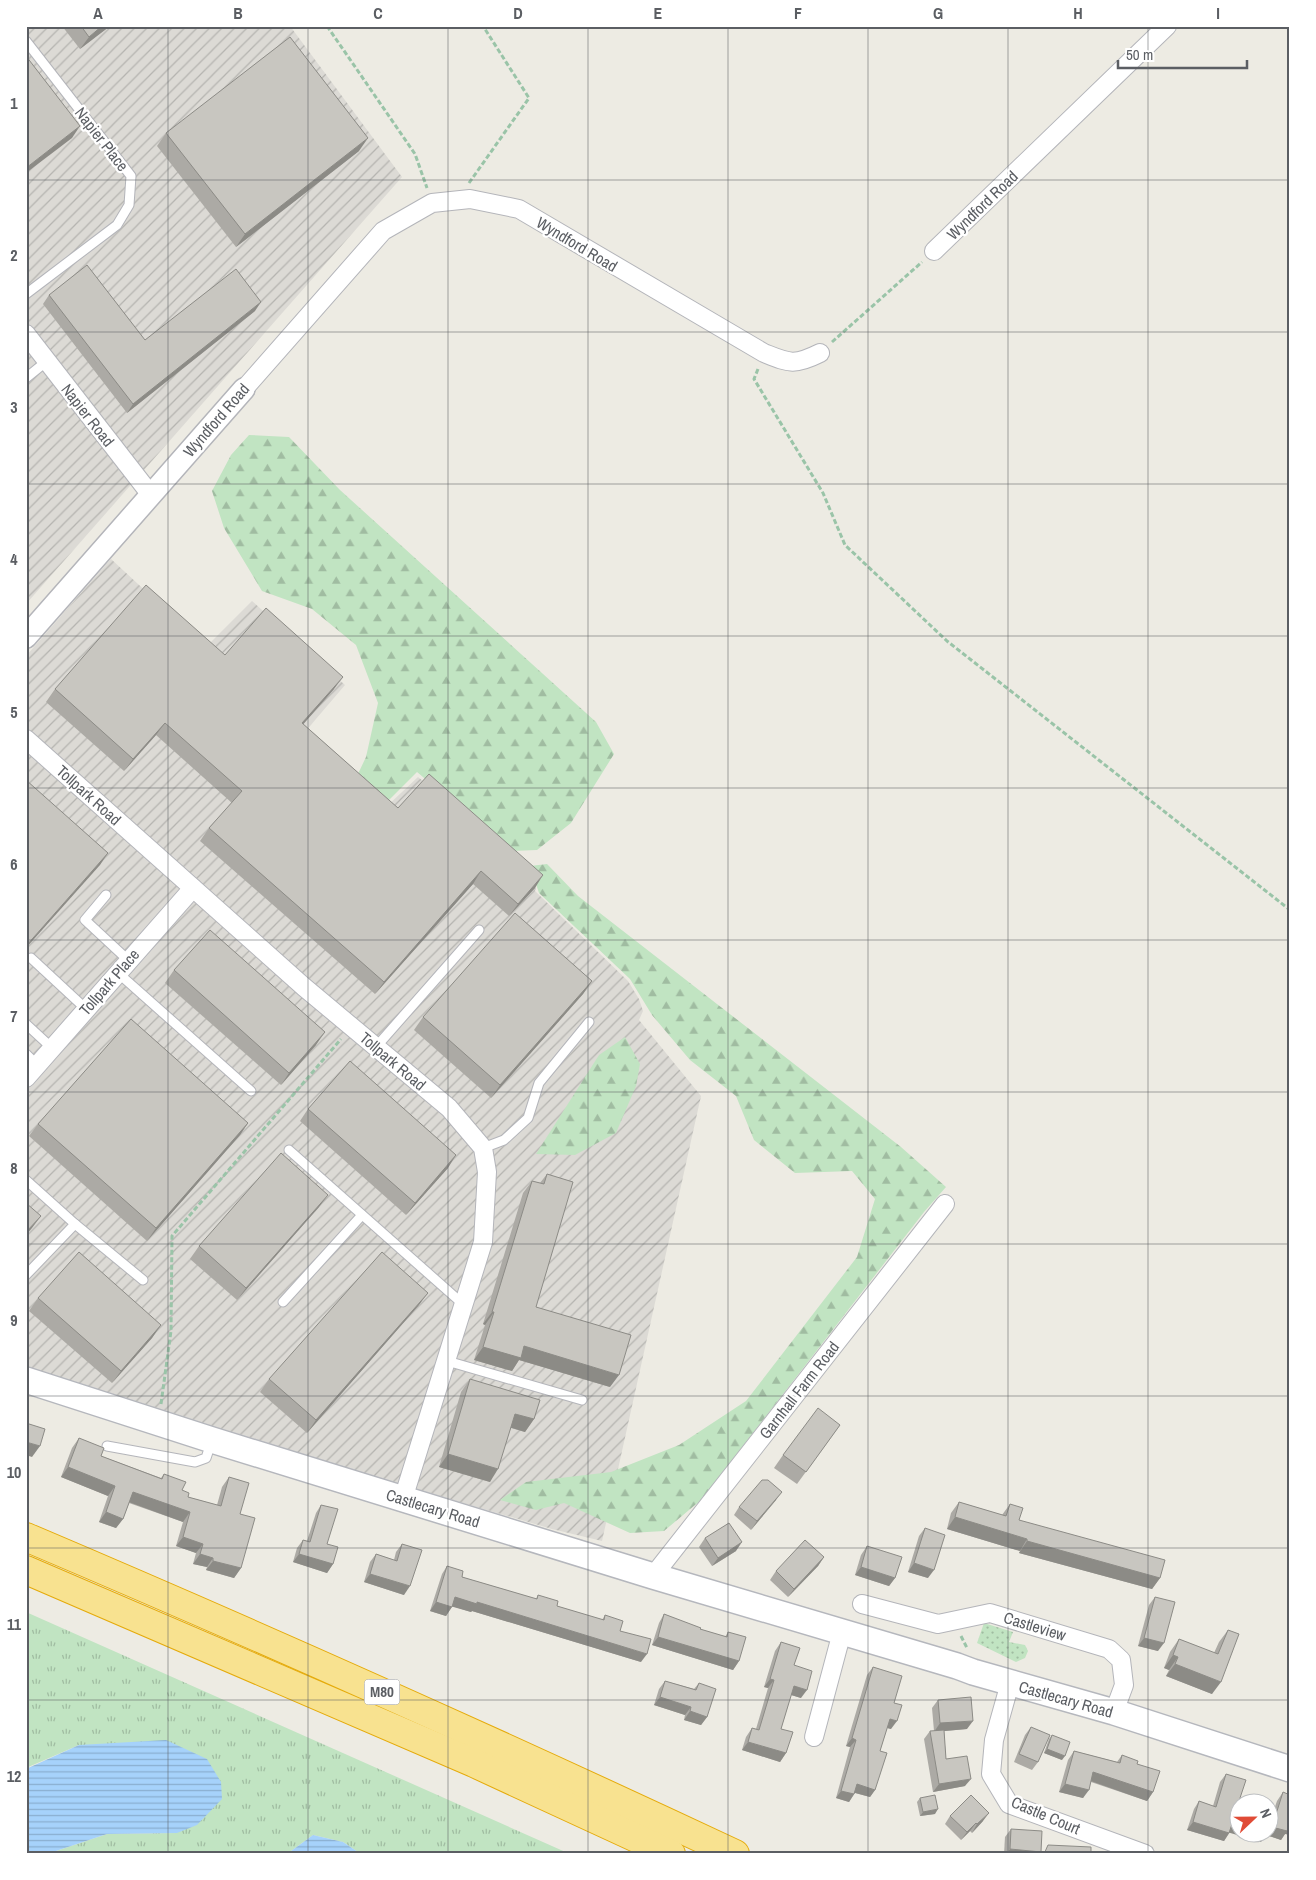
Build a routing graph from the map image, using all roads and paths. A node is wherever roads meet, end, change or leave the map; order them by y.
1 (327, 26) edge
2 (483, 26) edge
3 (1168, 26) edge
4 (26, 41) edge
5 (458, 200) junction
6 (432, 203) junction
7 (934, 251) joint
8 (26, 294) edge
9 (26, 334) edge
10 (764, 353) junction
11 (820, 353) joint
12 (47, 361) junction
13 (26, 378) edge
14 (244, 389) joint
15 (151, 495) junction
16 (26, 637) edge
17 (26, 739) edge
18 (193, 888) junction
19 (106, 895) dead end
20 (1290, 910) edge
21 (480, 930) dead end
22 (30, 958) dead end
23 (123, 966) junction
24 (86, 1009) junction
25 (589, 1022) dead end
26 (26, 1024) edge
27 (352, 1027) junction
28 (376, 1047) junction
29 (52, 1048) junction
30 (30, 1066) edge
31 (251, 1090) dead end
32 (483, 1148) junction
33 (289, 1150) dead end
34 (26, 1180) edge
35 (945, 1204) dead end
36 (362, 1215) junction
37 (75, 1224) junction
38 (26, 1275) edge
39 (143, 1280) dead end
40 (283, 1302) dead end
41 (464, 1305) junction
42 (447, 1361) junction
43 (26, 1380) edge
44 (582, 1400) dead end
45 (159, 1422) junction
46 (212, 1440) junction
47 (107, 1446) dead end
48 (403, 1499) junction
49 (26, 1537) edge
50 (26, 1570) edge
51 (653, 1576) junction
52 (862, 1604) dead end
53 (842, 1632) junction
54 (1010, 1683) junction
55 (1114, 1712) junction
56 (814, 1738) dead end
57 (1290, 1769) edge
58 (671, 1854) edge
59 (734, 1854) edge
60 (1145, 1854) edge

1 - 6 path
2 - 5 path
3 - 7 street, Wyndford Road
4 - 8 lane, Napier Place
5 - 6 street, Wyndford Road
5 - 10 street, Wyndford Road
6 - 14 street, Wyndford Road
7 - 11 path, Wyndford Road
9 - 12 street, Napier Road
10 - 11 street, Wyndford Road
10 - 20 path
12 - 13 lane
12 - 15 street, Napier Road
14 - 15 street, Wyndford Road
15 - 16 street, Wyndford Road
17 - 18 street, Tollpark Road
18 - 23 street, Tollpark Place
18 - 27 street, Tollpark Road
19 - 23 lane
21 - 28 lane
22 - 24 lane
23 - 24 street, Tollpark Place
23 - 31 lane
24 - 29 street, Tollpark Place
25 - 32 lane
26 - 29 lane
27 - 28 street, Tollpark Road
27 - 45 path
28 - 32 street, Tollpark Road
29 - 30 street, Tollpark Place
32 - 41 street
33 - 36 lane
34 - 37 lane
35 - 51 street, Garnhall Farm Road
36 - 40 lane
36 - 41 lane
37 - 38 lane
37 - 39 lane
41 - 42 street
42 - 44 lane
42 - 48 street
43 - 45 main road, Castlecary Road
45 - 46 main road, Castlecary Road
46 - 47 lane
46 - 48 main road, Castlecary Road
48 - 51 main road, Castlecary Road
49 - 59 highway, M80
50 - 58 highway, M80
51 - 53 main road, Castlecary Road
52 - 55 street, Castleview
53 - 54 main road, Castlecary Road
53 - 56 street
54 - 55 main road, Castlecary Road
54 - 60 street, Castle Court
55 - 57 main road, Castlecary Road

